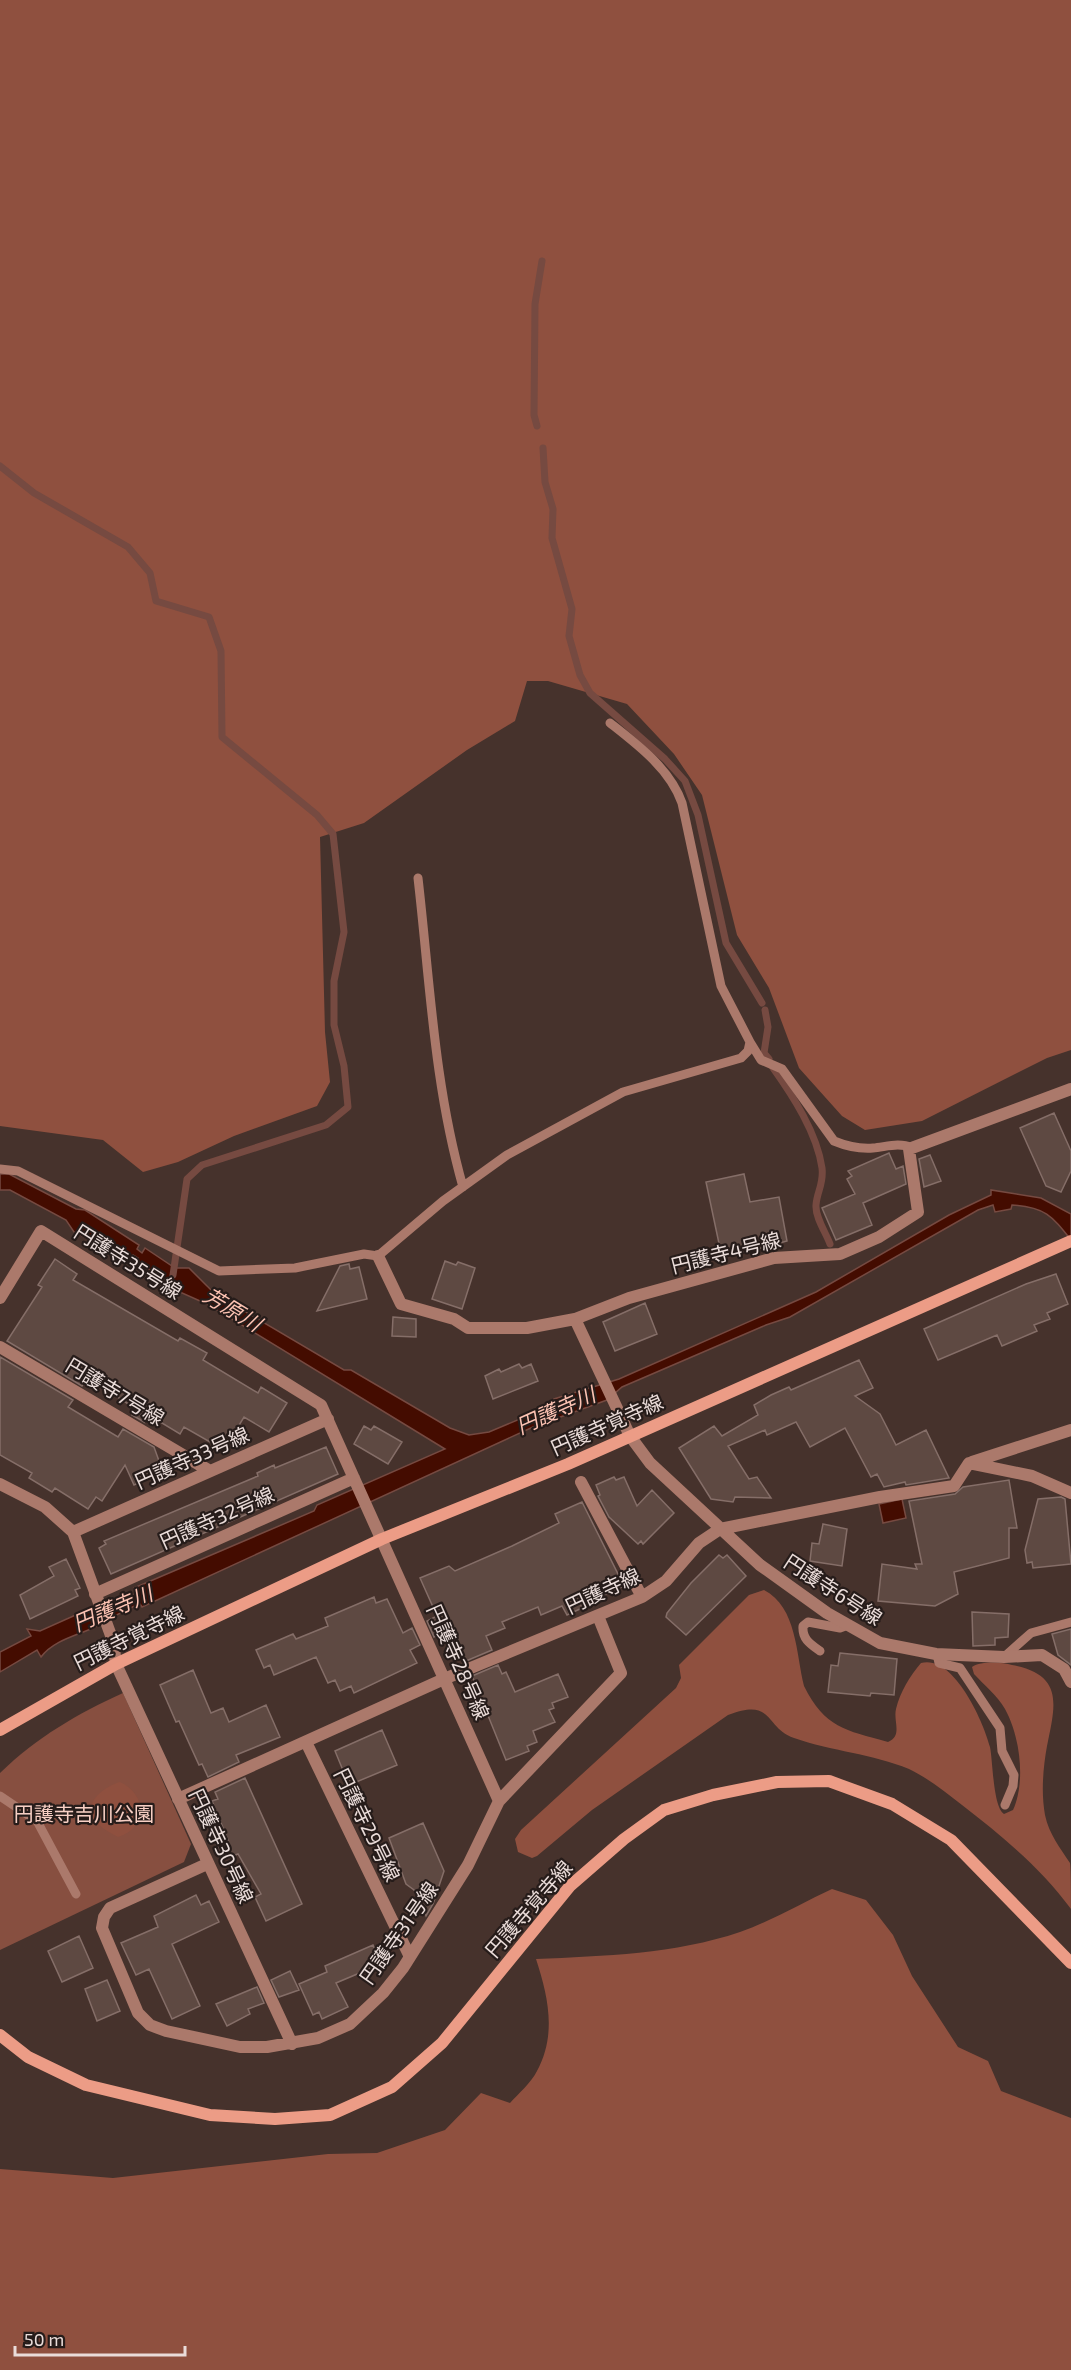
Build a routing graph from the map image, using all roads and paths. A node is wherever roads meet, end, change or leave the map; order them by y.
1 (610, 723) dead end
2 (418, 878) dead end
3 (750, 1042) junction
4 (1071, 1089) edge
5 (912, 1148) junction
6 (0, 1169) edge
7 (463, 1187) junction
8 (1071, 1240) edge
9 (378, 1256) junction
10 (0, 1298) edge
11 (575, 1318) junction
12 (0, 1347) edge
13 (328, 1419) junction
14 (1071, 1430) edge
15 (630, 1436) junction
16 (969, 1463) junction
17 (210, 1471) junction
18 (354, 1478) junction
19 (581, 1482) dead end
20 (0, 1484) edge
21 (1071, 1493) edge
22 (720, 1529) junction
23 (73, 1532) junction
24 (382, 1539) junction
25 (642, 1597) junction
26 (96, 1599) junction
27 (598, 1616) junction
28 (1071, 1622) edge
29 (849, 1625) junction
30 (820, 1651) dead end
31 (937, 1654) junction
32 (1004, 1657) junction
33 (116, 1664) junction
34 (444, 1679) junction
35 (1071, 1682) edge
36 (0, 1730) edge
37 (306, 1742) junction
38 (0, 1796) edge
39 (178, 1799) junction
40 (499, 1802) junction
41 (1005, 1805) dead end
42 (207, 1864) junction
43 (75, 1894) dead end
44 (410, 1957) junction
45 (1071, 1963) edge
46 (0, 2035) edge
47 (292, 2044) junction

1 - 3 lane
2 - 7 lane
3 - 5 lane
3 - 7 lane
4 - 5 street
5 - 11 street, 円護寺4号線
6 - 9 lane
7 - 9 lane
8 - 15 street, 円護寺覚寺線
9 - 11 street
10 - 13 street, 円護寺35号線
11 - 15 street
12 - 17 street, 円護寺7号線
13 - 17 street, 円護寺33号線
13 - 18 street, 円護寺35号線
14 - 16 street
15 - 22 street, 円護寺6号線
15 - 24 street, 円護寺覚寺線
16 - 21 street
16 - 22 street, 円護寺線
17 - 23 street, 円護寺33号線
18 - 24 street, 円護寺35号線
18 - 26 street, 円護寺32号線
19 - 25 street
20 - 23 street
22 - 25 street, 円護寺線
22 - 29 street, 円護寺6号線
23 - 26 street
24 - 33 street, 円護寺覚寺線
24 - 34 street, 円護寺28号線
25 - 27 street, 円護寺線
26 - 33 street
27 - 34 street, 円護寺線
27 - 40 street, 円護寺31号線
28 - 32 lane
29 - 30 lane
29 - 31 street, 円護寺6号線
31 - 32 street, 円護寺6号線
31 - 41 lane
32 - 35 street, 円護寺6号線
33 - 36 street, 円護寺覚寺線
33 - 39 street, 円護寺30号線
34 - 37 street, 円護寺線
34 - 40 street, 円護寺28号線
37 - 39 street, 円護寺線
37 - 44 street, 円護寺29号線
38 - 43 lane
39 - 42 street, 円護寺30号線
40 - 44 street, 円護寺31号線
42 - 47 street, 円護寺30号線
42 - 47 street, 円護寺31号線
44 - 47 street, 円護寺31号線
45 - 46 street, 円護寺覚寺線

